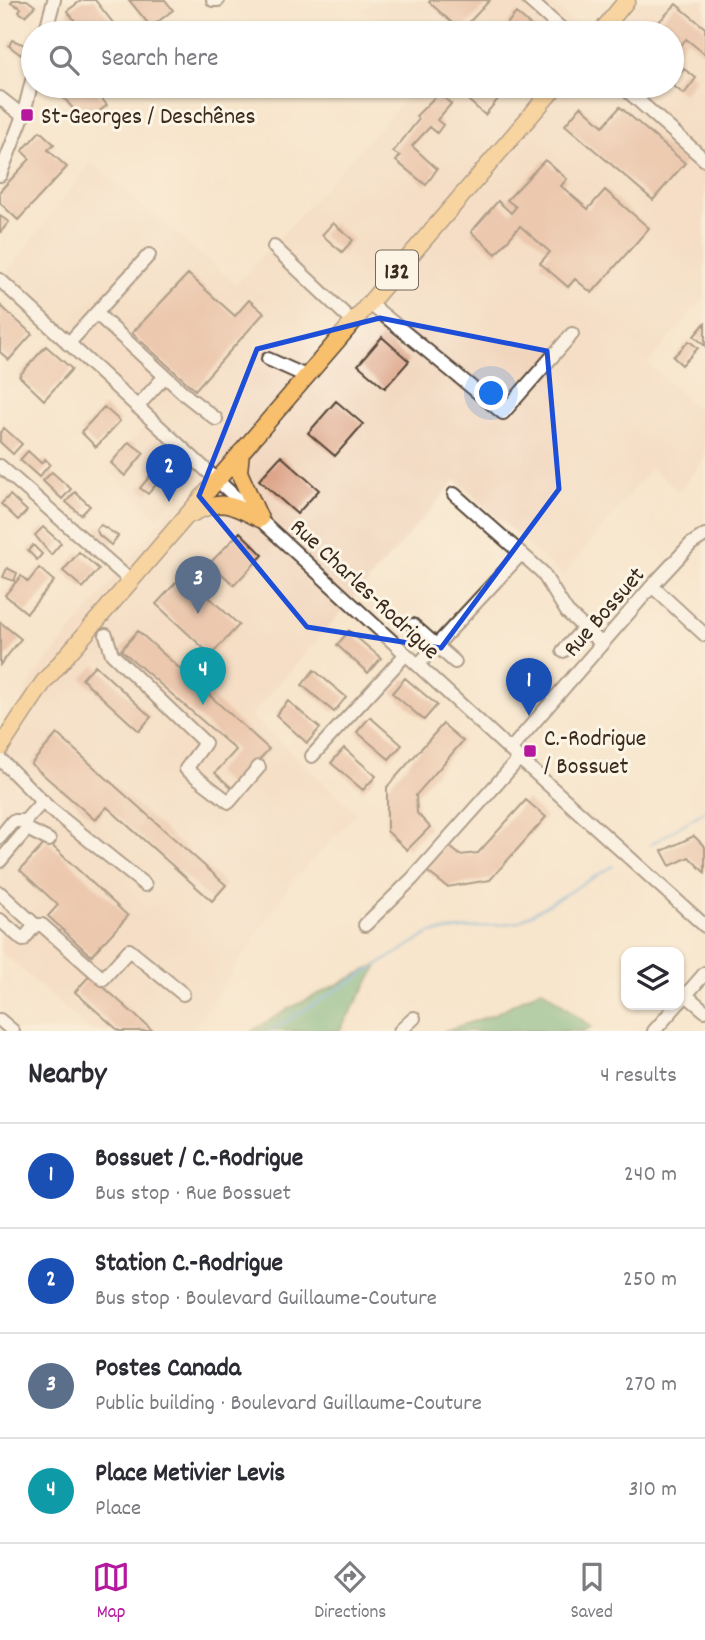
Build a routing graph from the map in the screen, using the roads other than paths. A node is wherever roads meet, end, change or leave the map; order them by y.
1 (54, 0) edge
2 (529, 0) edge
3 (627, 0) edge
4 (48, 21) edge
5 (553, 21) edge
6 (610, 21) edge
7 (0, 98) edge
8 (28, 98) edge
9 (546, 98) edge
10 (635, 98) edge
11 (23, 116) junction
12 (705, 160) edge
13 (0, 175) edge
14 (274, 247) dead end
15 (149, 255) dead end
16 (0, 280) edge
17 (369, 303) junction
18 (96, 313) junction
19 (353, 322) junction
20 (572, 334) dead end
21 (68, 344) junction
22 (268, 359) dead end
23 (165, 376) junction
24 (306, 376) junction
25 (137, 407) junction
26 (216, 419) dead end
27 (241, 452) junction
28 (0, 466) edge
29 (218, 479) junction
30 (454, 495) dead end
31 (186, 517) junction
32 (260, 519) junction
33 (703, 540) edge
34 (520, 555) junction
35 (131, 581) junction
36 (652, 586) junction
37 (414, 625) dead end
38 (584, 628) junction
39 (106, 635) dead end
40 (705, 635) edge
41 (602, 644) junction
42 (436, 645) junction
43 (563, 651) dead end
44 (406, 654) junction
45 (455, 662) dead end
46 (418, 665) junction
47 (0, 748) edge
48 (514, 754) junction
49 (312, 756) dead end
50 (0, 759) edge
51 (259, 767) dead end
52 (43, 801) junction
53 (26, 825) junction
54 (0, 837) edge
55 (49, 840) dead end
56 (0, 861) edge
57 (145, 885) dead end
58 (0, 893) edge
59 (0, 920) edge
60 (35, 925) junction
61 (365, 925) dead end
62 (705, 926) edge
63 (705, 973) edge
64 (183, 993) dead end
65 (684, 998) edge
66 (684, 1002) edge
67 (673, 1010) edge
68 (705, 1011) edge
69 (414, 1018) dead end
70 (0, 1020) edge
71 (13, 1031) edge
72 (400, 1031) edge
73 (654, 1031) edge

1 - 4 street
2 - 5 street
3 - 6 main road
7 - 11 street
8 - 11 street
9 - 17 main road, 132
10 - 12 street
11 - 13 street
14 - 19 street
15 - 18 street
16 - 21 street, Rue Charles-Rodrigue
17 - 19 main road, 132
17 - 20 street
18 - 21 street
18 - 23 street
19 - 24 main road, 132
21 - 25 street, Rue Charles-Rodrigue
22 - 24 street
23 - 25 street
23 - 26 street
24 - 27 main road, 132
25 - 29 street, Rue Charles-Rodrigue
27 - 29 main road, 132
27 - 32 main road
28 - 35 street
29 - 31 main road, 132
29 - 32 street, Rue Charles-Rodrigue
30 - 34 street
31 - 32 main road
31 - 35 main road, 132
32 - 44 street, Rue Charles-Rodrigue
33 - 36 street, Rue Bossuet
34 - 38 street
34 - 42 street
35 - 47 main road, 132
36 - 40 street
36 - 41 street, Rue Bossuet
37 - 42 street
38 - 41 street
38 - 43 street
39 - 51 street
41 - 48 street, Rue Bossuet
42 - 45 street
42 - 46 street
44 - 46 street, Rue Charles-Rodrigue
44 - 49 street
46 - 48 street, Rue Charles-Rodrigue
48 - 61 street, Rue Bossuet
48 - 62 street, Rue Charles-Rodrigue
50 - 52 street
52 - 53 street
52 - 57 street
53 - 54 street
53 - 55 street
53 - 56 street
58 - 60 street
59 - 60 street
60 - 64 street
63 - 65 street
66 - 68 street
67 - 73 street
69 - 72 street
70 - 71 street

